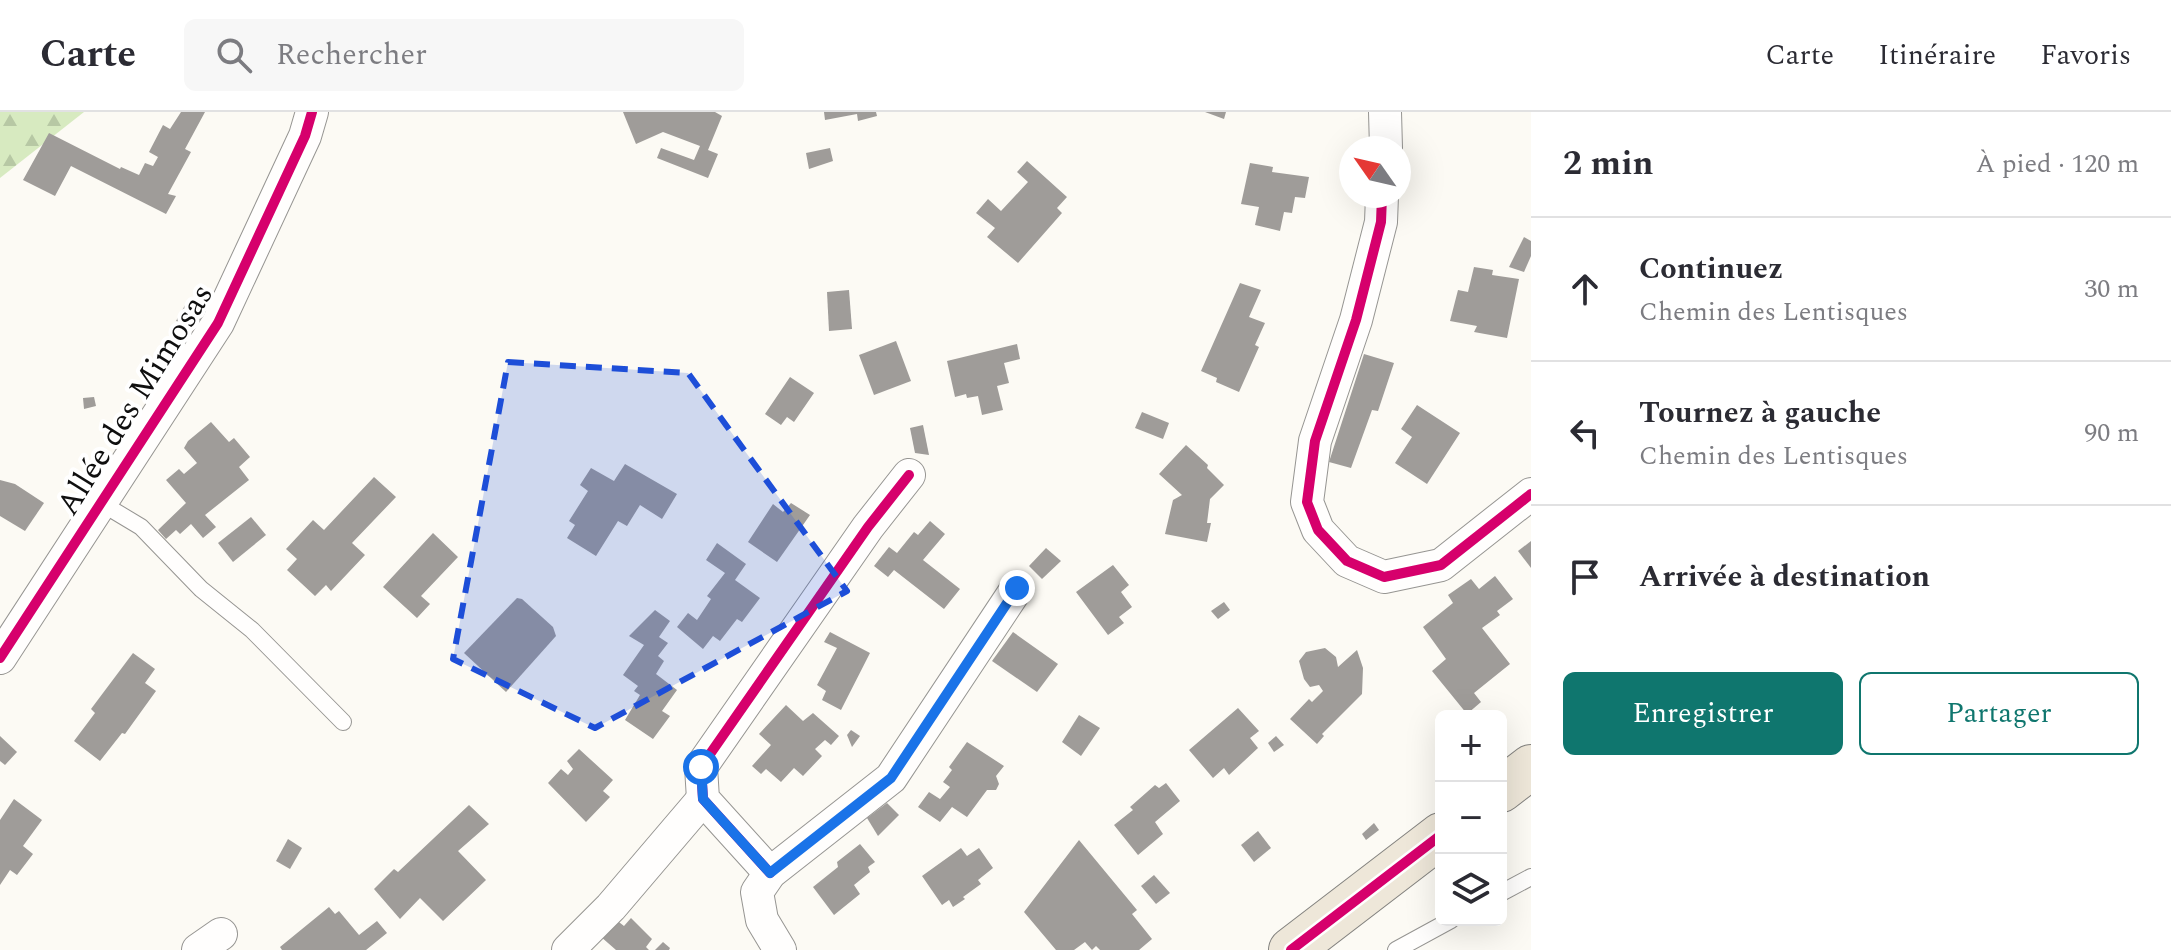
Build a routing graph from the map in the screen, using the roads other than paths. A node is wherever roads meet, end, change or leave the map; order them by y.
1 (312, 112) edge
2 (1385, 112) edge
3 (1386, 136) edge
4 (1382, 208) edge
5 (909, 475) dead end
6 (1531, 494) edge
7 (101, 503) junction
8 (1017, 588) dead end
9 (0, 658) edge
10 (343, 722) dead end
11 (1531, 767) edge
12 (1507, 785) edge
13 (703, 799) junction
14 (1435, 840) edge
15 (770, 873) junction
16 (1531, 877) edge
17 (1507, 890) edge
18 (1440, 926) edge
19 (568, 950) edge
20 (780, 950) edge
21 (1291, 950) edge
22 (1396, 950) edge

1 - 7 street, Allée des Mimosas
2 - 3 street
4 - 6 street
5 - 13 street
7 - 9 street, Allée des Mimosas
7 - 10 lane
8 - 15 street
11 - 12 main road
13 - 15 street
13 - 19 street
14 - 21 main road
15 - 20 street
16 - 17 lane
18 - 22 lane

